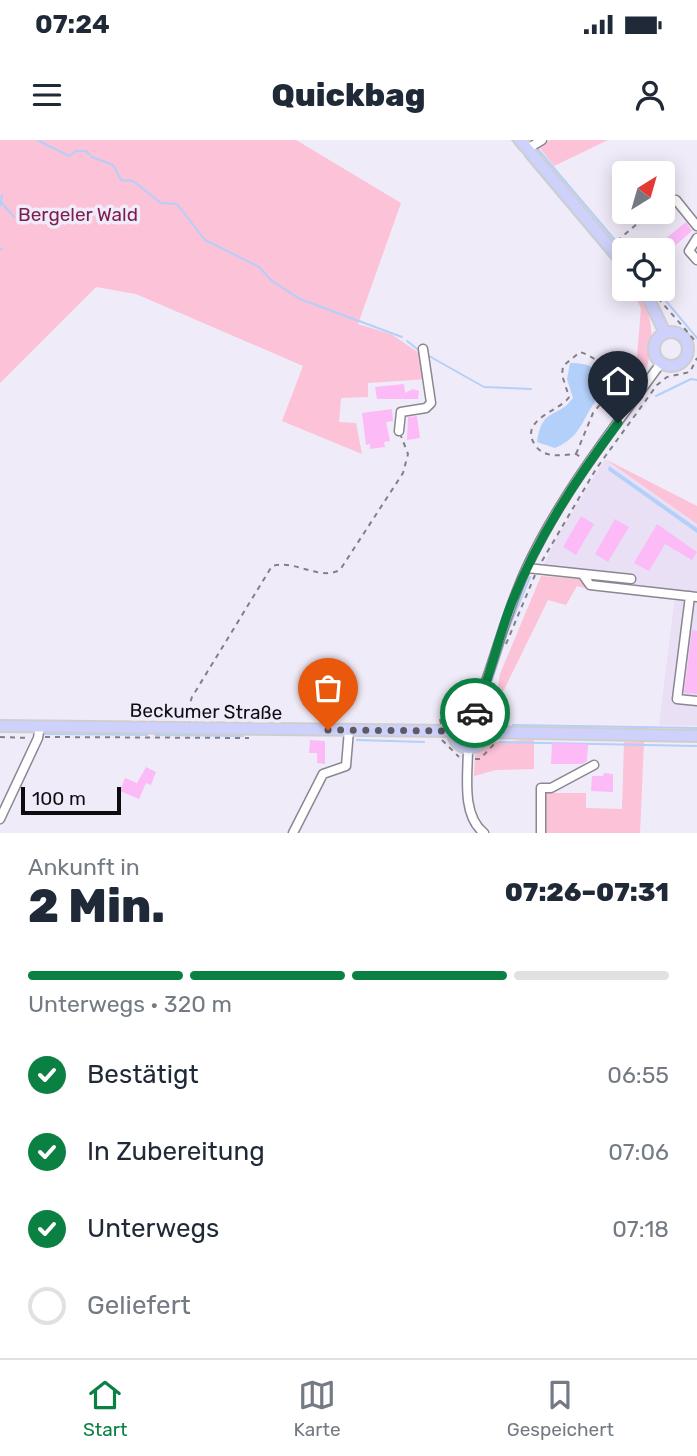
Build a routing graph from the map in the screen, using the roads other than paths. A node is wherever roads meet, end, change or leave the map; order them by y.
1 (542, 140) edge
2 (523, 144) edge
3 (676, 200) dead end
4 (697, 226) edge
5 (697, 238) edge
6 (612, 249) edge
7 (697, 260) edge
8 (652, 301) edge
9 (665, 333) junction
10 (424, 352) dead end
11 (694, 359) edge
12 (662, 363) junction
13 (400, 431) road end
14 (527, 568) junction
15 (583, 575) junction
16 (632, 579) dead end
17 (693, 596) edge
18 (697, 702) edge
19 (476, 711) junction
20 (0, 726) edge
21 (40, 726) junction
22 (493, 729) junction
23 (349, 730) junction
24 (448, 731) junction
25 (697, 736) edge
26 (468, 753) junction
27 (594, 765) dead end
28 (0, 819) edge
29 (293, 833) edge
30 (484, 833) edge
31 (541, 833) edge

1 - 2 street
2 - 6 main road
3 - 4 street
5 - 7 street
8 - 9 main road
9 - 11 main road
9 - 12 main road
10 - 13 street
11 - 12 main road
12 - 14 street
14 - 15 street
14 - 19 street
15 - 16 street
15 - 17 street
17 - 18 street
19 - 22 main road
19 - 24 main road
20 - 21 main road, Beckumer Straße
21 - 23 main road, Beckumer Straße
21 - 28 street
22 - 25 main road
22 - 26 main road
23 - 24 main road, Beckumer Straße
23 - 29 street
24 - 26 main road
26 - 30 street
27 - 31 street

